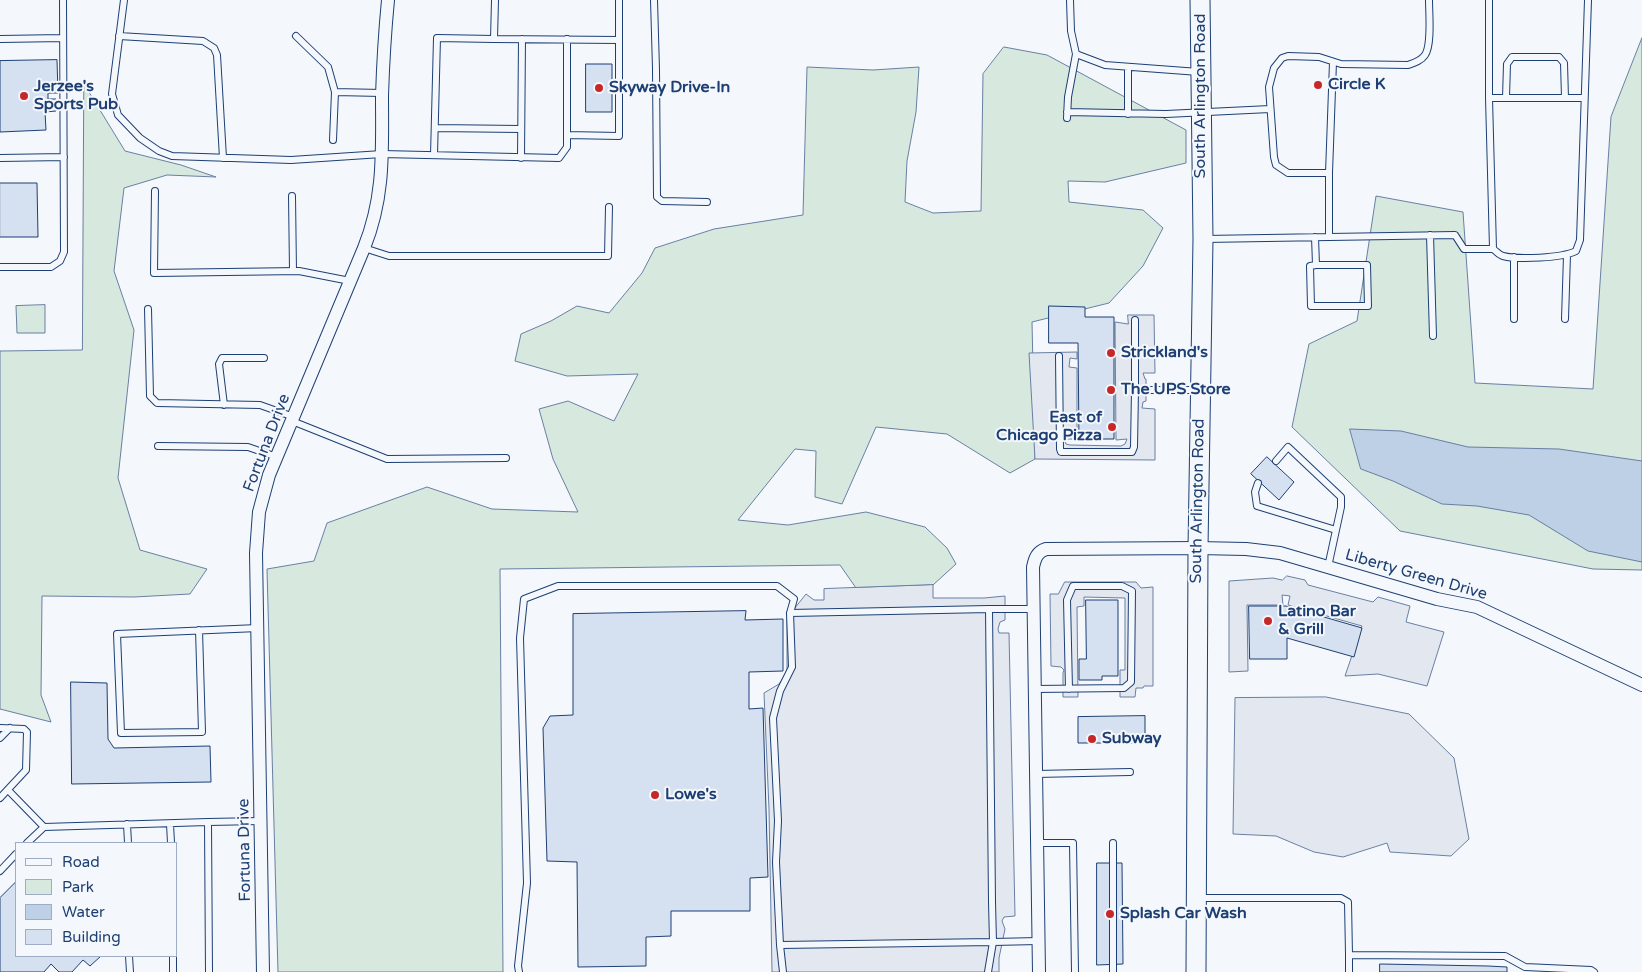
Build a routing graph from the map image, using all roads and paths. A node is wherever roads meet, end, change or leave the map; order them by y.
1 (63, 0) edge
2 (124, 0) edge
3 (388, 0) edge
4 (496, 0) edge
5 (619, 0) edge
6 (654, 0) edge
7 (1070, 0) edge
8 (1200, 0) edge
9 (1429, 0) edge
10 (1489, 0) edge
11 (1588, 0) edge
12 (119, 36) junction
13 (296, 36) dead end
14 (63, 38) junction
15 (0, 39) edge
16 (494, 39) junction
17 (522, 39) junction
18 (567, 39) junction
19 (619, 40) junction
20 (1076, 54) junction
21 (1333, 62) junction
22 (1128, 67) junction
23 (1200, 72) junction
24 (335, 92) junction
25 (382, 93) junction
26 (1489, 98) junction
27 (1506, 98) junction
28 (1566, 98) junction
29 (1584, 98) junction
30 (1270, 109) junction
31 (1200, 111) junction
32 (1128, 114) junction
33 (435, 128) junction
34 (520, 129) junction
35 (567, 135) junction
36 (333, 140) dead end
37 (382, 154) junction
38 (434, 155) junction
39 (64, 157) junction
40 (0, 158) edge
41 (223, 158) junction
42 (521, 158) junction
43 (1329, 173) junction
44 (155, 191) dead end
45 (292, 196) dead end
46 (707, 202) dead end
47 (609, 207) dead end
48 (1430, 235) junction
49 (1314, 237) junction
50 (1329, 237) junction
51 (1203, 240) junction
52 (364, 248) junction
53 (1493, 249) junction
54 (1567, 256) junction
55 (1514, 257) junction
56 (1316, 266) junction
57 (0, 267) edge
58 (293, 271) junction
59 (350, 281) junction
60 (148, 309) dead end
61 (1514, 319) dead end
62 (1565, 319) dead end
63 (1136, 320) dead end
64 (1433, 336) dead end
65 (1059, 356) dead end
66 (264, 358) dead end
67 (1135, 390) junction
68 (1200, 390) junction
69 (224, 405) junction
70 (293, 419) junction
71 (158, 446) dead end
72 (277, 458) junction
73 (506, 458) dead end
74 (1276, 461) dead end
75 (1258, 483) dead end
76 (1336, 530) junction
77 (1198, 548) junction
78 (1328, 567) junction
79 (989, 609) junction
80 (1034, 609) junction
81 (790, 613) junction
82 (258, 628) junction
83 (199, 630) junction
84 (1642, 685) edge
85 (1035, 689) junction
86 (1069, 689) junction
87 (0, 728) edge
88 (10, 728) junction
89 (0, 738) edge
90 (1130, 772) dead end
91 (1036, 774) junction
92 (8, 790) junction
93 (0, 798) edge
94 (261, 821) junction
95 (208, 822) junction
96 (127, 824) junction
97 (170, 824) junction
98 (44, 827) junction
99 (30, 842) edge
100 (128, 842) edge
101 (171, 842) edge
102 (1037, 843) junction
103 (1113, 843) dead end
104 (15, 855) edge
105 (0, 871) edge
106 (1195, 898) junction
107 (1038, 941) junction
108 (993, 942) junction
109 (780, 945) junction
110 (1349, 955) junction
111 (129, 957) edge
112 (173, 957) edge
113 (1525, 969) edge
114 (130, 972) edge
115 (173, 972) edge
116 (209, 972) edge
117 (263, 972) edge
118 (519, 972) edge
119 (783, 972) edge
120 (988, 972) edge
121 (1039, 972) edge
122 (1075, 972) edge
123 (1112, 972) edge
124 (1196, 972) edge
125 (1350, 972) edge
126 (1594, 972) edge

1 - 14 lane
2 - 12 lane
3 - 25 street, Fortuna Drive
4 - 16 lane
5 - 19 lane
6 - 46 lane
7 - 20 lane
8 - 23 main road, South Arlington Road
9 - 21 lane
10 - 26 lane
11 - 29 lane
12 - 41 lane
12 - 41 lane
13 - 24 lane
14 - 15 lane
14 - 39 lane
16 - 17 lane
16 - 33 lane
17 - 18 lane
17 - 34 lane
18 - 19 lane
18 - 35 lane
19 - 35 lane
20 - 22 lane
20 - 32 lane
21 - 30 lane
21 - 43 lane
22 - 23 lane
22 - 32 lane
23 - 31 main road, South Arlington Road
24 - 25 lane
24 - 36 lane
25 - 37 street, Fortuna Drive
26 - 27 lane
26 - 53 lane
27 - 28 lane
27 - 28 lane
28 - 29 lane
29 - 54 lane
30 - 31 lane
30 - 43 lane
31 - 32 lane
31 - 51 main road, South Arlington Road
33 - 34 lane
33 - 38 lane
34 - 42 lane
35 - 42 lane
37 - 38 lane
37 - 41 lane
37 - 52 street, Fortuna Drive
38 - 42 lane
39 - 40 lane
39 - 57 lane
43 - 50 lane
44 - 58 lane
45 - 58 lane
47 - 52 lane
48 - 50 lane
48 - 53 lane
48 - 64 lane
49 - 50 lane
49 - 51 lane
49 - 56 lane
51 - 68 main road, South Arlington Road
52 - 59 street, Fortuna Drive
53 - 55 lane
54 - 55 lane
54 - 62 lane
55 - 61 lane
56 - 56 lane
58 - 59 lane
59 - 70 street, Fortuna Drive
60 - 69 lane
63 - 67 lane
65 - 67 lane
66 - 69 lane
67 - 68 lane
68 - 77 main road, South Arlington Road
69 - 70 lane
70 - 72 street, Fortuna Drive
70 - 73 lane
71 - 72 lane
72 - 82 street, Fortuna Drive
74 - 76 lane
75 - 76 lane
76 - 78 lane
77 - 78 street, Liberty Green Drive
77 - 80 street, Liberty Green Drive
77 - 106 main road, South Arlington Road
78 - 84 street, Liberty Green Drive
79 - 80 lane
79 - 81 lane
79 - 108 lane
80 - 85 street
81 - 109 lane
81 - 118 lane
82 - 83 lane
82 - 94 street, Fortuna Drive
83 - 83 lane
85 - 86 lane
85 - 91 street
86 - 86 lane
87 - 88 lane
88 - 89 lane
88 - 92 lane
90 - 91 lane
91 - 102 street
92 - 93 lane
92 - 98 lane
94 - 95 lane
94 - 117 street, Fortuna Drive
95 - 97 lane
95 - 116 lane
96 - 97 lane
96 - 98 lane
96 - 100 lane
97 - 101 lane
98 - 99 lane
102 - 107 street
102 - 122 lane
103 - 123 lane
104 - 105 lane
106 - 110 lane
106 - 124 main road, South Arlington Road
107 - 108 lane
107 - 121 street
108 - 109 lane
108 - 120 lane
109 - 119 lane
110 - 113 lane
110 - 125 lane
111 - 114 lane
112 - 115 lane
113 - 126 lane

